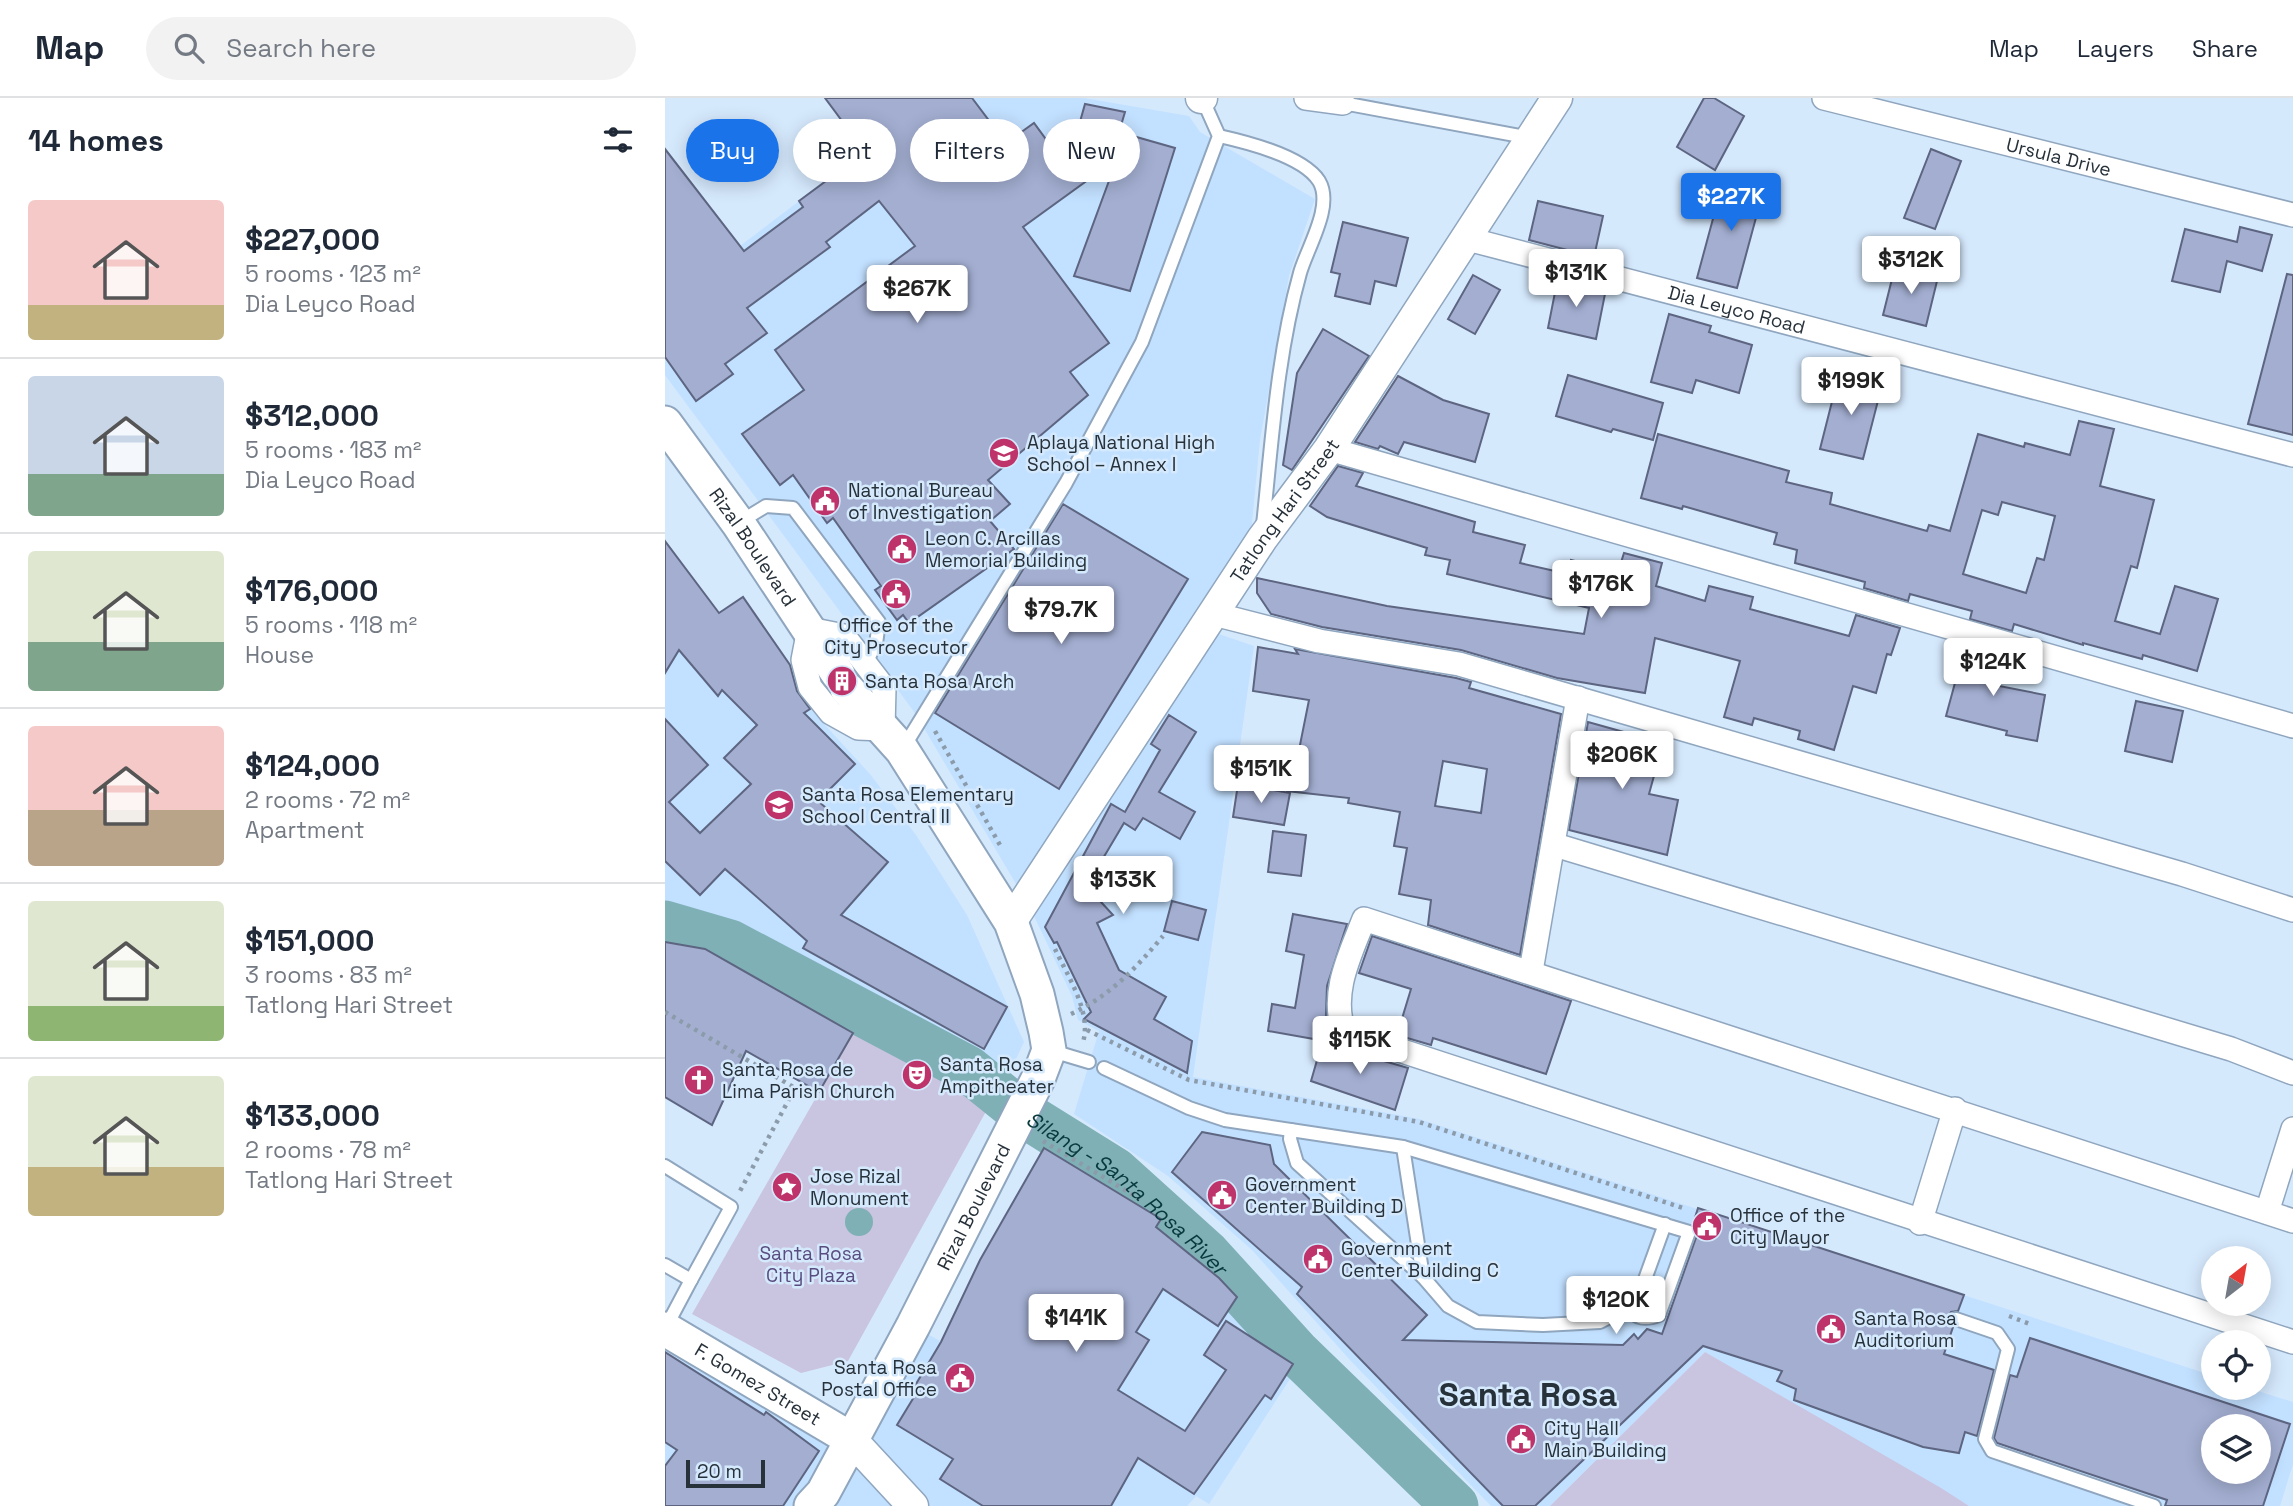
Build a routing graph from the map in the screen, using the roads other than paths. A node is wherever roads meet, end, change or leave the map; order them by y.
1 (1202, 98) edge
2 (1306, 98) edge
3 (1557, 98) edge
4 (1836, 99) edge
5 (1343, 103) joint
6 (1219, 136) junction
7 (1531, 138) junction
8 (2293, 215) edge
9 (1464, 238) junction
10 (667, 433) edge
11 (1329, 449) junction
12 (2293, 455) edge
13 (738, 523) junction
14 (1262, 540) junction
15 (1213, 614) junction
16 (809, 629) junction
17 (850, 676) junction
18 (1579, 698) junction
19 (2293, 726) edge
20 (893, 739) junction
21 (1555, 845) junction
22 (2293, 910) edge
23 (1011, 922) junction
24 (1531, 971) junction
25 (1044, 1052) junction
26 (1089, 1062) dead end
27 (1104, 1068) dead end
28 (2293, 1073) edge
29 (1955, 1109) junction
30 (2293, 1129) edge
31 (1291, 1130) junction
32 (1403, 1147) junction
33 (665, 1166) edge
34 (2266, 1212) junction
35 (2293, 1221) edge
36 (1920, 1223) junction
37 (1677, 1228) junction
38 (665, 1265) edge
39 (1423, 1277) junction
40 (691, 1280) junction
41 (1627, 1308) junction
42 (1955, 1319) dead end
43 (665, 1329) edge
44 (2293, 1342) edge
45 (851, 1439) junction
46 (811, 1506) edge
47 (913, 1506) edge
48 (2154, 1506) edge

1 - 6 lane
2 - 5 street
3 - 7 street, Tatlong Hari Street
4 - 8 street, Ursula Drive
5 - 7 lane
6 - 14 lane
6 - 20 lane
7 - 9 street, Tatlong Hari Street
9 - 11 street, Tatlong Hari Street
9 - 12 street, Dia Leyco Road
10 - 13 main road, Rizal Boulevard
11 - 14 street, Tatlong Hari Street
11 - 19 street
13 - 16 main road, Rizal Boulevard
13 - 17 lane
14 - 15 street, Tatlong Hari Street
15 - 18 street
15 - 23 street, Tatlong Hari Street
16 - 17 main road, Rizal Boulevard
16 - 20 street
17 - 20 main road, Rizal Boulevard
18 - 21 street
18 - 22 street
20 - 23 main road, Rizal Boulevard
21 - 24 street
21 - 28 street
23 - 25 main road, Rizal Boulevard
24 - 29 street
24 - 36 street
25 - 26 lane
25 - 45 main road, Rizal Boulevard
27 - 31 lane
29 - 34 street
29 - 36 street
30 - 34 street
31 - 32 lane
31 - 39 lane
32 - 37 lane
32 - 39 lane
33 - 40 lane
34 - 35 street
36 - 44 street
37 - 41 lane
37 - 41 lane
38 - 40 lane
39 - 41 lane
40 - 43 lane
42 - 48 lane
43 - 45 main road, F. Gomez Street
45 - 46 main road, Rizal Boulevard
45 - 47 street

